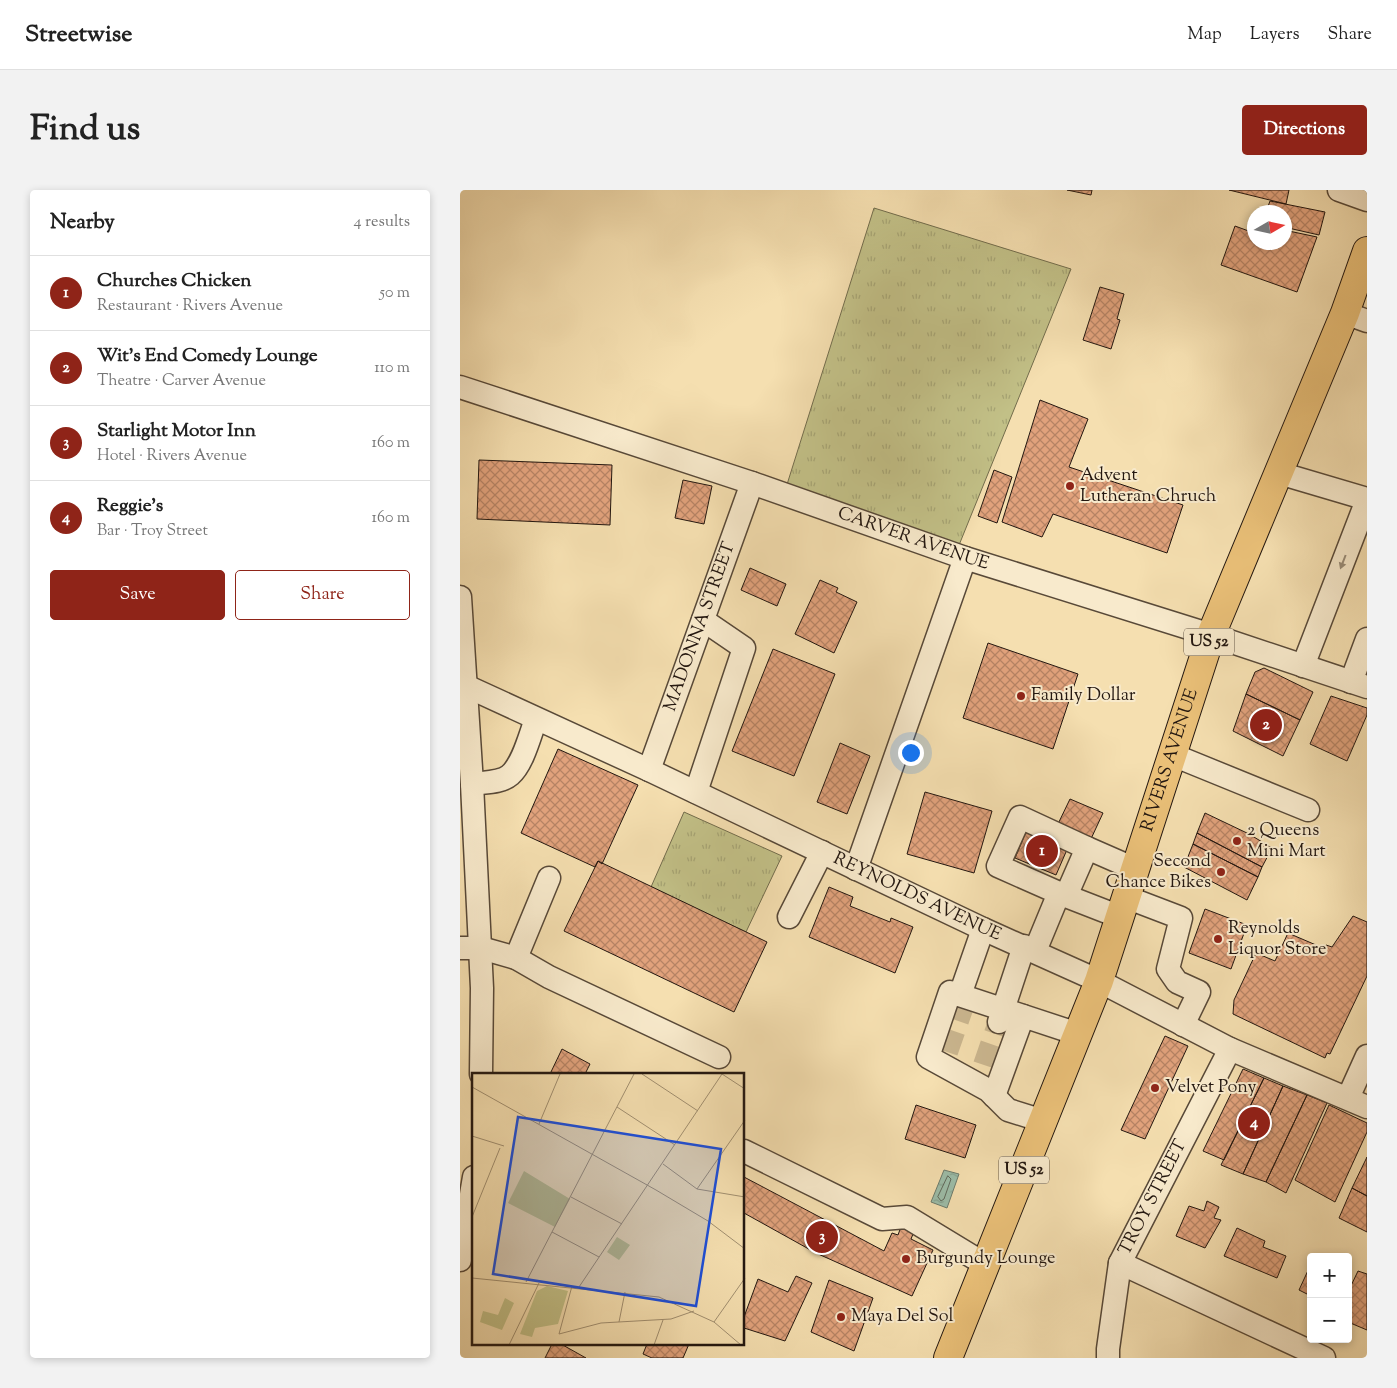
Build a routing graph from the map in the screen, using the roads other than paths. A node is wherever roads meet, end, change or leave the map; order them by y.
1 (1339, 190) edge
2 (1367, 200) edge
3 (1367, 251) edge
4 (1356, 317) edge
5 (460, 387) edge
6 (1279, 473) junction
7 (752, 483) junction
8 (1367, 500) edge
9 (965, 558) junction
10 (460, 596) edge
11 (703, 620) junction
12 (1211, 636) junction
13 (1367, 639) edge
14 (462, 644) edge
15 (1303, 666) junction
16 (1359, 685) edge
17 (466, 686) junction
18 (536, 719) junction
19 (1173, 755) junction
20 (649, 770) junction
21 (472, 784) junction
22 (696, 792) junction
23 (1308, 810) dead end
24 (1087, 848) junction
25 (822, 852) junction
26 (856, 869) junction
27 (1135, 869) junction
28 (549, 878) dead end
29 (1059, 893) junction
30 (1123, 907) junction
31 (789, 917) dead end
32 (983, 929) junction
33 (470, 948) edge
34 (1029, 949) junction
35 (516, 958) junction
36 (1099, 981) junction
37 (962, 1000) junction
38 (1009, 1016) junction
39 (1183, 1025) junction
40 (1078, 1034) junction
41 (1230, 1049) junction
42 (1367, 1056) edge
43 (719, 1057) dead end
44 (481, 1073) edge
45 (985, 1081) junction
46 (1357, 1102) edge
47 (1043, 1121) junction
48 (745, 1151) edge
49 (472, 1189) edge
50 (460, 1260) edge
51 (1120, 1262) junction
52 (986, 1265) junction
53 (948, 1358) edge
54 (1108, 1358) edge
55 (1324, 1358) edge

1 - 2 street
3 - 4 main road, RIVERS AVENUE / US 52
4 - 6 main road, RIVERS AVENUE / US 52
5 - 7 street, CARVER AVENUE
6 - 8 street
6 - 12 main road, RIVERS AVENUE / US 52
7 - 9 street, CARVER AVENUE
7 - 11 street, MADONNA STREET
8 -> 15 street
9 - 12 street, CARVER AVENUE
9 - 26 street
10 - 14 street
11 - 20 street, MADONNA STREET
11 - 22 street
12 - 15 street, CARVER AVENUE
12 - 19 main road, RIVERS AVENUE / US 52
13 - 16 street
14 - 17 street
15 - 16 street, CARVER AVENUE
17 - 18 street, REYNOLDS AVENUE
17 - 21 street
18 - 20 street, REYNOLDS AVENUE
18 - 21 street
19 - 23 street
19 - 27 main road, RIVERS AVENUE / US 52
20 - 22 street, REYNOLDS AVENUE
21 - 33 street
22 - 25 street, REYNOLDS AVENUE
24 - 27 street
24 - 29 street
24 - 29 street
25 - 26 street, REYNOLDS AVENUE
25 - 31 street
26 - 32 street, REYNOLDS AVENUE
27 - 30 main road, RIVERS AVENUE / US 52
28 - 35 street
29 - 30 street
29 - 34 street
30 - 36 main road, RIVERS AVENUE / US 52
30 - 39 street
32 - 34 street, REYNOLDS AVENUE
32 - 37 street
33 - 35 street
33 - 44 street
34 - 36 street, REYNOLDS AVENUE
34 - 38 street
35 - 43 street
36 - 39 street, REYNOLDS AVENUE
36 - 40 main road, RIVERS AVENUE / US 52
37 - 38 street
37 - 45 street
38 - 40 street
38 - 45 street
39 - 41 street, REYNOLDS AVENUE
40 - 47 main road, RIVERS AVENUE / US 52
41 - 46 street, REYNOLDS AVENUE
41 - 51 street, TROY STREET
42 - 46 street
45 - 47 street
47 - 52 main road, RIVERS AVENUE / US 52
48 - 52 street
49 - 50 street
51 - 54 street, TROY STREET
51 - 55 street
52 - 53 main road, RIVERS AVENUE / US 52

